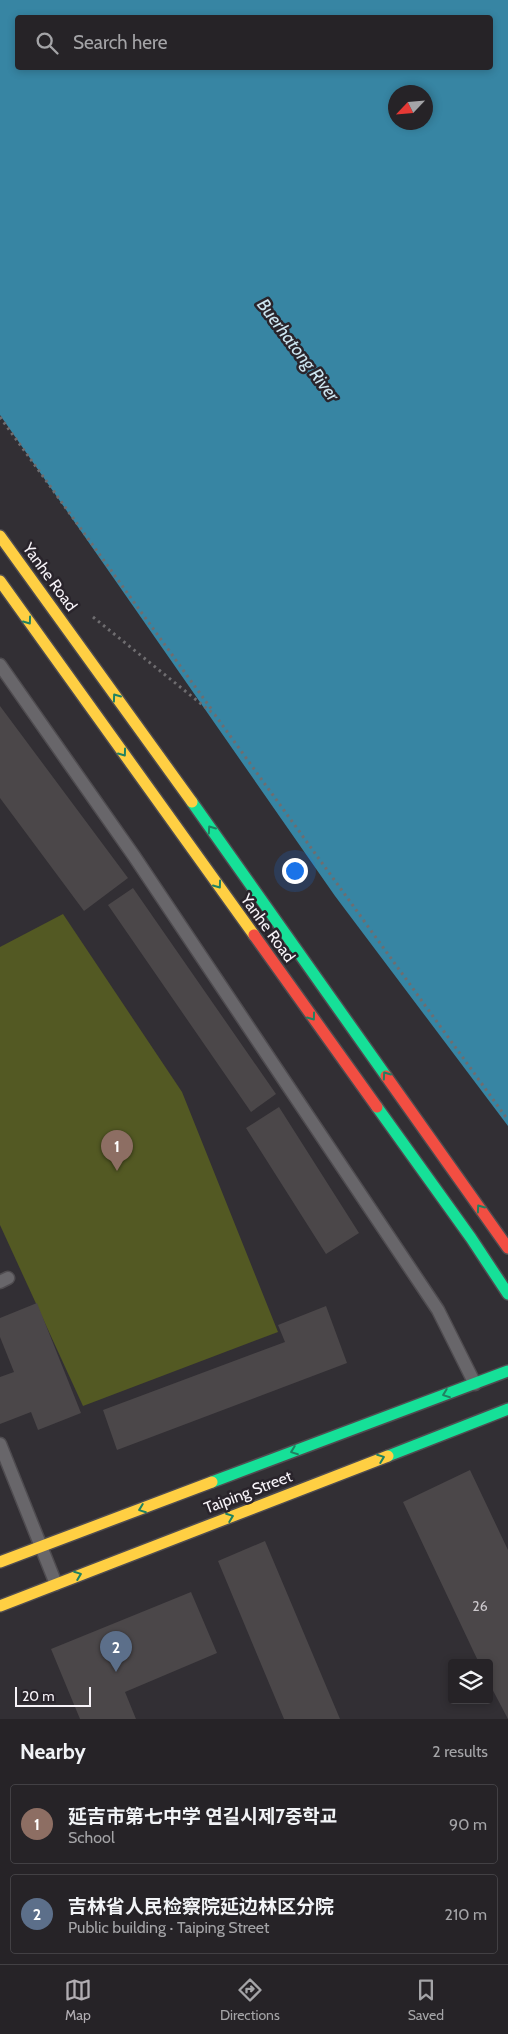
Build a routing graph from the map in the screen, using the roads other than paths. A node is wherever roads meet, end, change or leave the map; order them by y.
1 (0, 536) edge
2 (0, 582) edge
3 (0, 666) edge
4 (508, 1248) edge
5 (508, 1294) edge
6 (508, 1371) edge
7 (475, 1384) junction
8 (508, 1410) edge
9 (0, 1444) edge
10 (41, 1546) junction
11 (0, 1562) edge
12 (56, 1584) junction
13 (0, 1606) edge

4 -> 1 main road, Yanhe Road
2 -> 5 main road, Yanhe Road
3 - 7 lane
6 - 7 main road, Taiping Street
7 -> 10 main road, Taiping Street
12 -> 8 main road, Taiping Street
9 - 10 lane
10 - 11 main road, Taiping Street
10 - 12 lane
12 - 13 main road, Taiping Street

